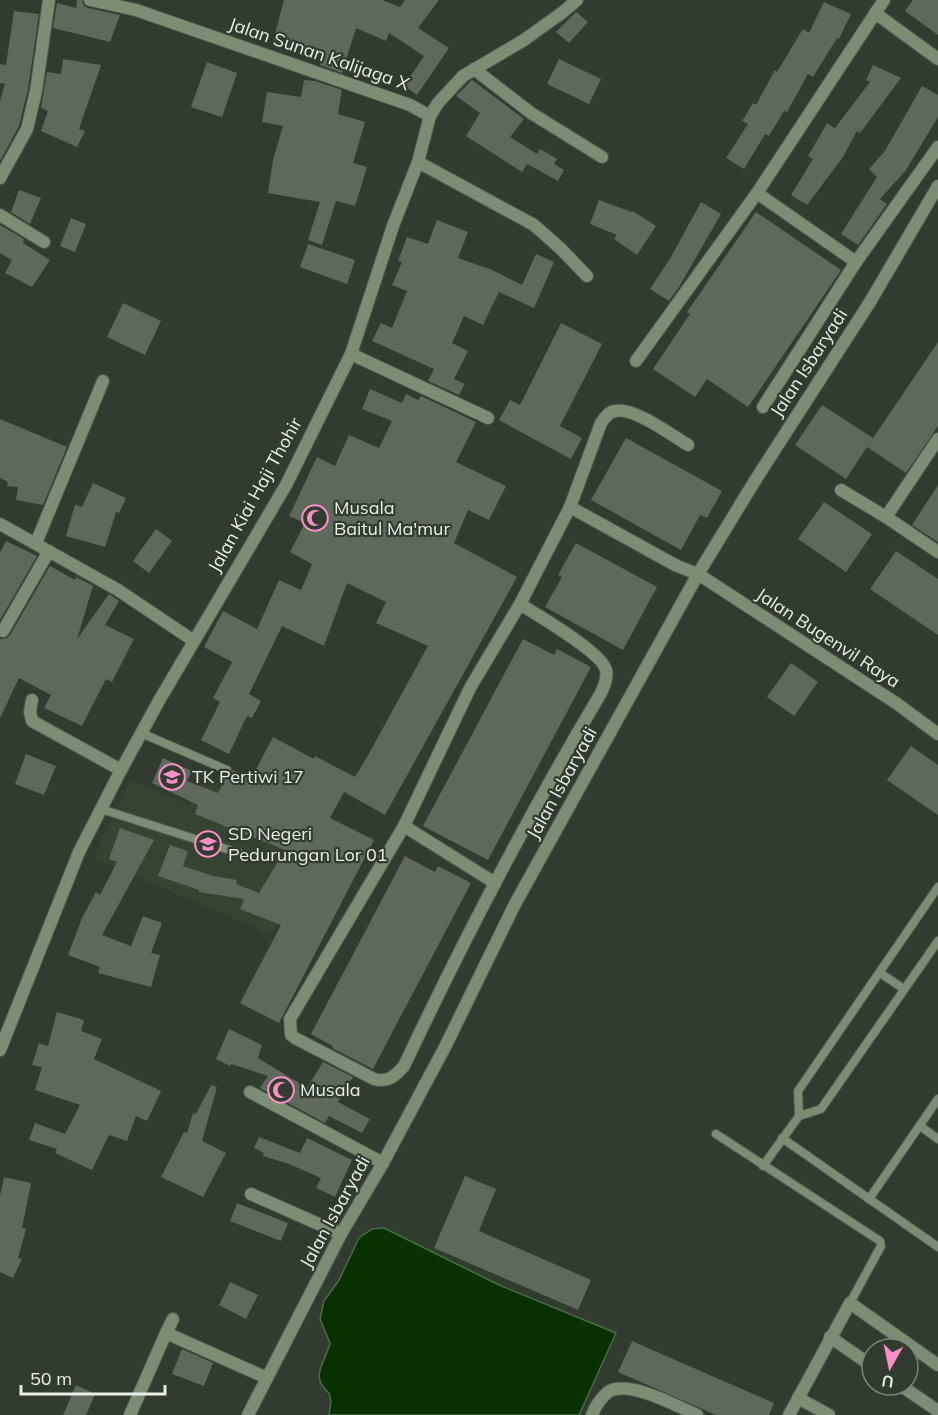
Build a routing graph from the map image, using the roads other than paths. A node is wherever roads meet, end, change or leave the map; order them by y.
1 (49, 0) edge
2 (90, 0) edge
3 (577, 0) edge
4 (884, 0) edge
5 (875, 13) junction
6 (938, 59) edge
7 (474, 69) junction
8 (430, 117) junction
9 (938, 147) edge
10 (602, 157) dead end
11 (418, 162) junction
12 (0, 178) edge
13 (938, 186) edge
14 (757, 193) junction
15 (0, 215) edge
16 (44, 242) dead end
17 (856, 262) junction
18 (587, 276) dead end
19 (351, 354) junction
20 (636, 362) dead end
21 (103, 381) dead end
22 (763, 407) dead end
23 (488, 418) dead end
24 (938, 439) edge
25 (688, 445) dead end
26 (841, 490) dead end
27 (570, 507) junction
28 (886, 517) junction
29 (0, 524) edge
30 (36, 543) junction
31 (49, 551) junction
32 (938, 552) edge
33 (698, 574) junction
34 (520, 604) junction
35 (3, 631) dead end
36 (194, 641) junction
37 (32, 700) dead end
38 (141, 733) junction
39 (938, 733) edge
40 (121, 770) junction
41 (227, 770) dead end
42 (101, 809) junction
43 (404, 826) junction
44 (239, 853) dead end
45 (495, 883) junction
46 (938, 887) edge
47 (938, 941) edge
48 (879, 973) junction
49 (904, 989) junction
50 (3, 1033) edge
51 (0, 1050) edge
52 (250, 1092) dead end
53 (938, 1099) edge
54 (799, 1116) junction
55 (920, 1126) junction
56 (716, 1134) dead end
57 (782, 1138) junction
58 (938, 1139) edge
59 (383, 1163) junction
60 (764, 1166) junction
61 (251, 1194) dead end
62 (869, 1199) junction
63 (341, 1234) junction
64 (938, 1247) edge
65 (850, 1303) junction
66 (173, 1319) dead end
67 (166, 1333) junction
68 (830, 1337) junction
69 (860, 1358) edge
70 (938, 1365) edge
71 (267, 1378) junction
72 (917, 1397) edge
73 (798, 1398) junction
74 (938, 1412) edge
75 (130, 1415) edge
76 (248, 1415) edge
77 (592, 1415) edge
78 (697, 1415) edge
79 (789, 1415) edge
80 (829, 1415) edge

1 - 12 street
2 - 8 street, Jalan Sunan Kalijaga X
3 - 7 street, Jalan Kiai Haji Thohir
4 - 5 street
5 - 6 street
5 - 14 street
7 - 8 street, Jalan Kiai Haji Thohir
7 - 10 street
8 - 11 street, Jalan Kiai Haji Thohir
9 - 17 street
11 - 18 street
11 - 19 street, Jalan Kiai Haji Thohir
13 - 33 street, Jalan Isbaryadi
14 - 17 street
14 - 20 street
15 - 16 street
17 - 22 street
19 - 23 street
19 - 36 street, Jalan Kiai Haji Thohir
21 - 30 street
24 - 28 street
25 - 27 street
26 - 28 street
27 - 33 street, Jalan Bugenvil Raya
27 - 34 street
28 - 32 street
29 - 30 street
30 - 31 street
31 - 35 street
31 - 36 street
33 - 39 street, Jalan Bugenvil Raya
33 - 59 street, Jalan Isbaryadi
34 - 43 street
34 - 45 street
36 - 38 street, Jalan Kiai Haji Thohir
37 - 40 street
38 - 40 street, Jalan Kiai Haji Thohir
38 - 41 lane
40 - 42 street, Jalan Kiai Haji Thohir
42 - 44 lane
42 - 50 street, Jalan Kiai Haji Thohir
43 - 45 street
43 - 45 street
46 - 48 lane
47 - 49 lane
48 - 49 lane
48 - 54 lane
49 - 54 lane
50 - 51 street, Jalan Kiai Haji Thohir
52 - 59 street
53 - 55 lane
54 - 57 lane
55 - 58 lane
55 - 62 lane
56 - 60 lane
57 - 60 lane
57 - 62 lane
59 - 63 street, Jalan Isbaryadi
60 - 65 lane
61 - 63 street
62 - 64 lane
63 - 71 street, Jalan Isbaryadi
65 - 68 street
65 - 70 street
66 - 67 street
67 - 71 street
67 - 75 street
68 - 69 street
68 - 73 street
71 - 76 street, Jalan Isbaryadi
72 - 74 street
73 - 79 street
73 - 80 street
77 - 78 street

